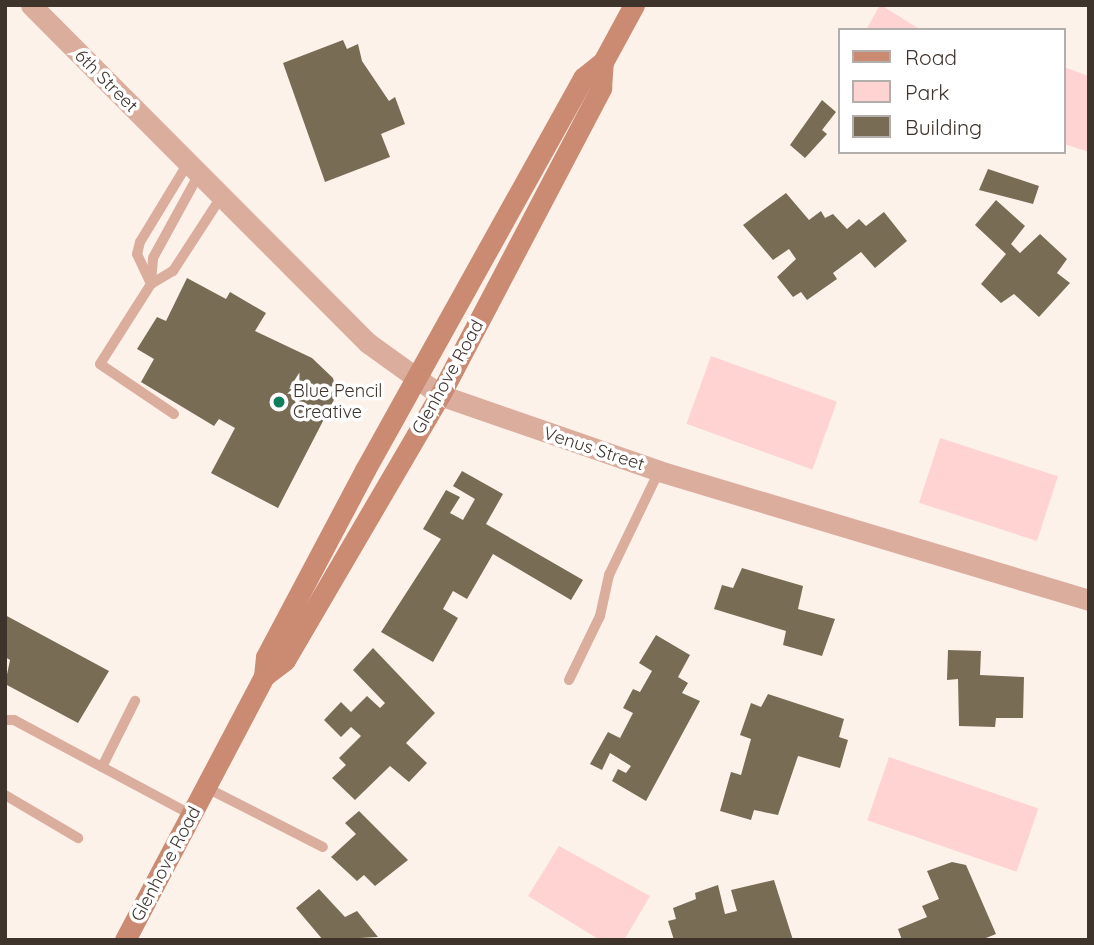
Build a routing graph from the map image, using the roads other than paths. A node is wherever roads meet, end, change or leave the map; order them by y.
1 (31, 5) edge
2 (634, 5) edge
3 (603, 62) junction
4 (189, 164) junction
5 (221, 197) junction
6 (151, 284) junction
7 (415, 381) junction
8 (440, 395) junction
9 (174, 414) dead end
10 (659, 471) junction
11 (1089, 600) edge
12 (264, 676) junction
13 (569, 680) dead end
14 (135, 701) dead end
15 (5, 720) edge
16 (102, 767) junction
17 (207, 788) junction
18 (5, 795) edge
19 (192, 815) junction
20 (78, 838) dead end
21 (323, 847) dead end
22 (125, 940) edge

1 - 4 street, 6th Street
2 - 3 main road, Glenhove Road
3 - 7 main road, Glenhove Road
3 - 8 main road, Glenhove Road
4 - 5 street, Venus Street
4 - 6 lane
4 - 6 lane
5 - 6 lane
5 - 7 street, Venus Street
6 - 9 lane
7 - 8 street, Venus Street
7 - 12 main road, Glenhove Road
8 - 10 street, Venus Street
8 - 12 main road, Glenhove Road
10 - 11 street, Venus Street
10 - 13 lane
12 - 17 main road, Glenhove Road
14 - 16 lane
15 - 16 lane
16 - 19 lane
17 - 19 main road, Glenhove Road
17 - 21 lane
18 - 20 lane
19 - 22 main road, Glenhove Road

